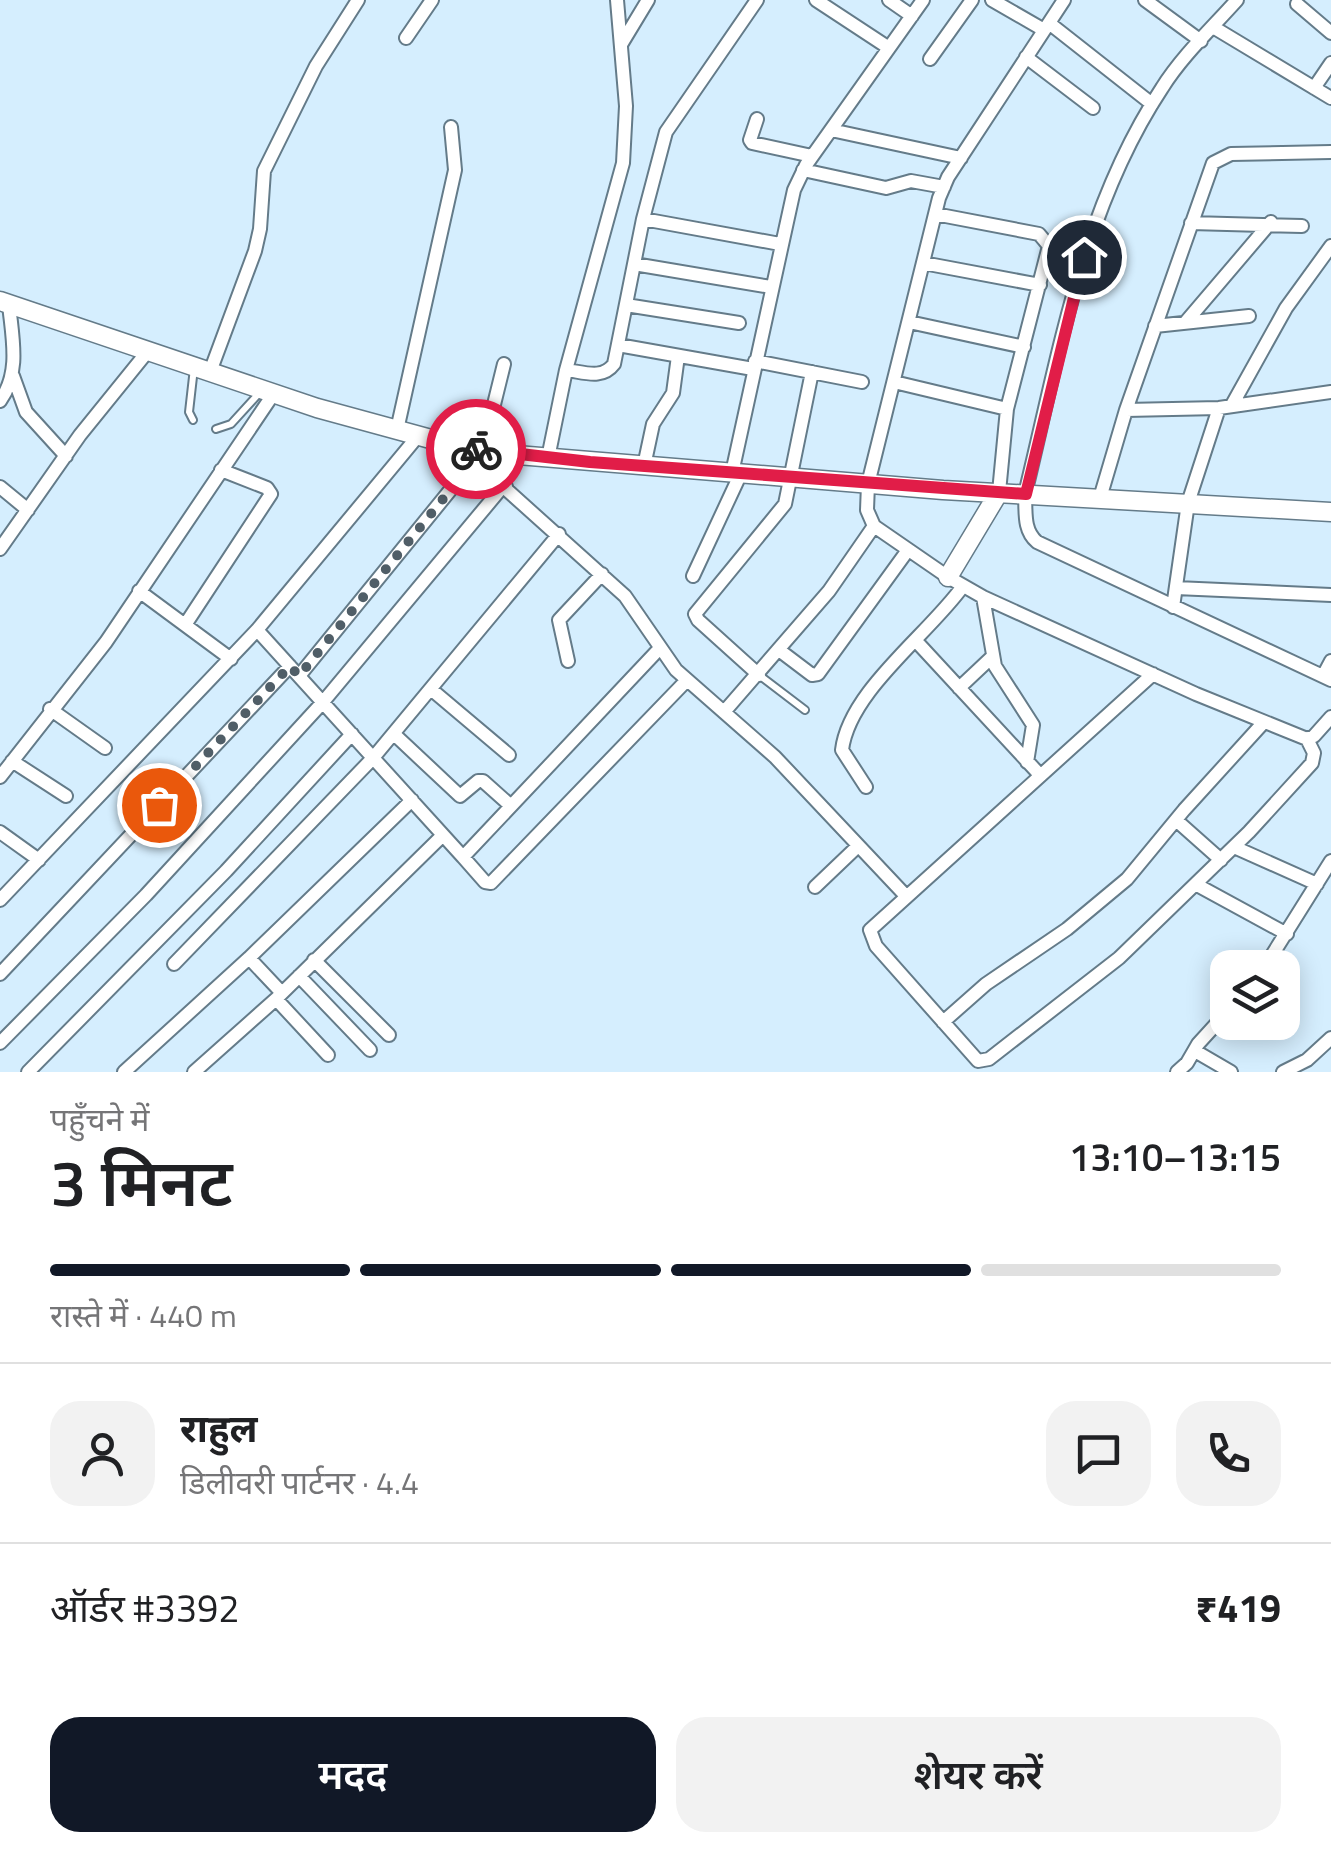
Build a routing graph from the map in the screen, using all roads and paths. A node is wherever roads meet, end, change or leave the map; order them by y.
1 (358, 0) edge
2 (432, 0) edge
3 (617, 0) edge
4 (648, 0) edge
5 (757, 0) edge
6 (816, 0) edge
7 (888, 0) edge
8 (924, 0) edge
9 (972, 0) edge
10 (992, 0) edge
11 (1064, 0) edge
12 (1145, 0) edge
13 (1237, 0) edge
14 (1297, 4) dead end
15 (912, 16) junction
16 (1046, 26) junction
17 (1213, 28) junction
18 (1331, 33) edge
19 (406, 38) dead end
20 (1201, 41) junction
21 (622, 43) junction
22 (889, 48) junction
23 (1026, 57) junction
24 (930, 58) dead end
25 (1331, 63) edge
26 (1314, 88) junction
27 (1331, 98) edge
28 (1152, 104) junction
29 (1093, 108) dead end
30 (756, 119) dead end
31 (452, 127) dead end
32 (831, 130) junction
33 (1331, 152) edge
34 (812, 156) junction
35 (961, 158) junction
36 (803, 170) junction
37 (944, 186) junction
38 (935, 214) junction
39 (643, 219) junction
40 (1271, 222) junction
41 (1192, 223) junction
42 (1302, 226) dead end
43 (780, 244) junction
44 (1331, 246) edge
45 (923, 262) junction
46 (634, 264) junction
47 (1040, 285) junction
48 (771, 287) junction
49 (5, 302) edge
50 (626, 305) junction
51 (1248, 316) dead end
52 (909, 322) junction
53 (1185, 323) junction
54 (739, 324) dead end
55 (1155, 326) junction
56 (618, 345) junction
57 (1024, 347) junction
58 (148, 351) junction
59 (678, 356) junction
60 (504, 364) dead end
61 (754, 365) junction
62 (202, 369) junction
63 (566, 370) junction
64 (812, 372) junction
65 (13, 376) junction
66 (862, 382) dead end
67 (894, 382) junction
68 (268, 391) junction
69 (1331, 392) edge
70 (0, 401) edge
71 (1226, 407) junction
72 (1008, 409) junction
73 (1126, 410) junction
74 (193, 420) dead end
75 (216, 428) dead end
76 (397, 430) junction
77 (418, 436) junction
78 (480, 449) junction
79 (506, 454) junction
80 (66, 456) junction
81 (548, 458) junction
82 (644, 466) junction
83 (221, 470) junction
84 (736, 473) junction
85 (791, 478) junction
86 (868, 484) junction
87 (504, 486) junction
88 (0, 487) edge
89 (999, 492) junction
90 (1026, 494) junction
91 (1100, 498) junction
92 (1188, 503) junction
93 (28, 510) junction
94 (1331, 512) edge
95 (874, 526) junction
96 (559, 534) junction
97 (0, 549) edge
98 (908, 550) junction
99 (602, 574) junction
100 (693, 576) dead end
101 (949, 577) junction
102 (1176, 588) junction
103 (140, 592) junction
104 (1331, 595) edge
105 (982, 596) junction
106 (1173, 607) junction
107 (185, 625) junction
108 (257, 630) junction
109 (916, 641) junction
110 (660, 648) junction
111 (778, 650) junction
112 (993, 656) junction
113 (230, 659) junction
114 (568, 661) dead end
115 (1331, 661) edge
116 (295, 671) junction
117 (1153, 674) junction
118 (758, 675) junction
119 (1327, 678) edge
120 (687, 680) junction
121 (959, 688) junction
122 (432, 690) junction
123 (322, 702) junction
124 (50, 710) junction
125 (805, 710) dead end
126 (724, 712) junction
127 (1331, 716) edge
128 (1264, 722) junction
129 (352, 734) junction
130 (394, 734) junction
131 (1307, 739) junction
132 (105, 748) dead end
133 (509, 755) dead end
134 (373, 758) junction
135 (12, 761) junction
136 (1027, 762) junction
137 (1040, 775) junction
138 (0, 777) edge
139 (866, 787) dead end
140 (66, 796) dead end
141 (412, 800) junction
142 (512, 806) junction
143 (1176, 820) junction
144 (0, 832) edge
145 (443, 834) junction
146 (858, 846) junction
147 (1234, 847) junction
148 (463, 857) junction
149 (39, 860) junction
150 (1221, 860) junction
151 (1331, 860) edge
152 (1317, 884) junction
153 (1196, 885) junction
154 (815, 888) dead end
155 (906, 896) junction
156 (0, 900) edge
157 (1287, 934) junction
158 (1276, 950) edge
159 (249, 958) junction
160 (314, 960) junction
161 (174, 964) dead end
162 (0, 974) edge
163 (299, 976) junction
164 (280, 996) junction
165 (943, 1022) junction
166 (1210, 1031) edge
167 (389, 1035) dead end
168 (1331, 1038) edge
169 (0, 1043) edge
170 (370, 1050) dead end
171 (1194, 1050) junction
172 (328, 1055) dead end
173 (28, 1072) edge
174 (124, 1072) edge
175 (194, 1072) edge
176 (1177, 1072) edge
177 (1231, 1072) edge
178 (1283, 1072) edge

1 - 62 street
2 - 19 street
3 - 21 street
4 - 21 street
5 - 39 street
6 - 22 street
7 - 15 street
8 - 15 street
9 - 24 street
10 - 16 street
11 - 16 street
12 - 20 street
13 - 17 street
14 - 18 street
15 - 22 street
16 - 23 street
16 - 28 street
17 - 20 street
17 - 26 street
20 - 28 street
21 - 63 street
22 - 32 street
23 - 29 street
23 - 35 street
25 - 26 street
26 - 27 street
28 - 90 street
30 - 34 street
31 - 76 street
32 - 34 street
32 - 35 street
33 - 41 street
34 - 36 street
35 - 37 street
36 - 37 street
36 - 43 street
37 - 38 street
38 - 45 street
38 - 47 street
39 - 43 street
39 - 46 street
40 - 41 street
40 - 42 street
40 - 53 street
41 - 55 street
43 - 48 street
44 - 71 street
45 - 47 street
45 - 52 street
46 - 48 street
46 - 50 street
47 - 57 street
48 - 61 street
49 - 58 main road
49 - 65 street
50 - 54 street
50 - 56 street
51 - 53 street
52 - 57 street
52 - 67 street
53 - 55 street
55 - 73 street
56 - 59 street
56 - 63 street
57 - 72 street
58 - 62 main road
58 - 80 street
59 - 61 street
59 - 82 street
60 - 78 street
61 - 64 street
61 - 84 street
62 - 68 main road
62 - 74 lane
63 - 81 street
64 - 66 street
64 - 85 street
65 - 70 street
65 - 80 street
67 - 72 street
67 - 86 street
68 - 75 lane
68 - 76 main road
68 - 83 street
69 - 71 street
71 - 73 street
71 - 92 street
72 - 89 street
73 - 91 street
76 - 77 main road
77 - 78 main road
77 - 108 street
78 - 79 main road
78 - 116 street
79 - 81 main road
79 - 87 street
80 - 93 street
81 - 82 main road
82 - 84 main road
83 - 103 street
83 - 107 street
84 - 85 main road
84 - 100 street
85 - 86 main road
85 - 118 street
86 - 89 main road
86 - 95 street
87 - 96 street
87 - 123 street
88 - 93 street
89 - 90 main road
89 - 101 main road
90 - 91 main road
90 - 106 street
91 - 92 main road
92 - 94 main road
92 - 102 street
93 - 97 street
95 - 98 street
95 - 111 street
96 - 99 street
96 - 122 street
98 - 101 street
98 - 111 street
99 - 110 street
99 - 114 street
101 - 105 street
101 - 109 street
102 - 104 street
102 - 106 street
103 - 107 street
103 - 124 street
105 - 112 street
105 - 117 street
106 - 119 street
107 - 113 street
108 - 113 street
108 - 116 street
109 - 121 street
109 - 139 street
110 - 120 street
110 - 142 street
111 - 118 street
112 - 121 street
112 - 136 street
113 - 149 street
115 - 119 street
116 - 123 street
116 - 162 street
117 - 128 street
117 - 137 street
118 - 125 lane
118 - 126 street
120 - 126 street
120 - 148 street
121 - 136 street
122 - 130 street
122 - 133 street
123 - 129 street
123 - 169 street
124 - 132 street
124 - 135 street
126 - 146 street
127 - 131 street
128 - 131 street
128 - 143 street
129 - 134 street
129 - 173 street
130 - 134 street
130 - 142 street
131 - 147 street
134 - 141 street
134 - 161 street
135 - 138 street
135 - 140 street
136 - 137 street
137 - 155 street
141 - 145 street
141 - 159 street
142 - 148 street
143 - 150 street
143 - 165 street
144 - 149 street
145 - 148 street
145 - 160 street
146 - 154 street
146 - 155 street
147 - 150 street
147 - 152 street
149 - 156 street
150 - 153 street
151 - 152 street
152 - 157 street
153 - 157 street
153 - 165 street
155 - 165 street
157 - 158 street
159 - 164 street
159 - 174 street
160 - 163 street
160 - 167 street
163 - 164 street
163 - 170 street
164 - 172 street
164 - 175 street
166 - 171 street
168 - 178 street
171 - 176 street
171 - 177 street

